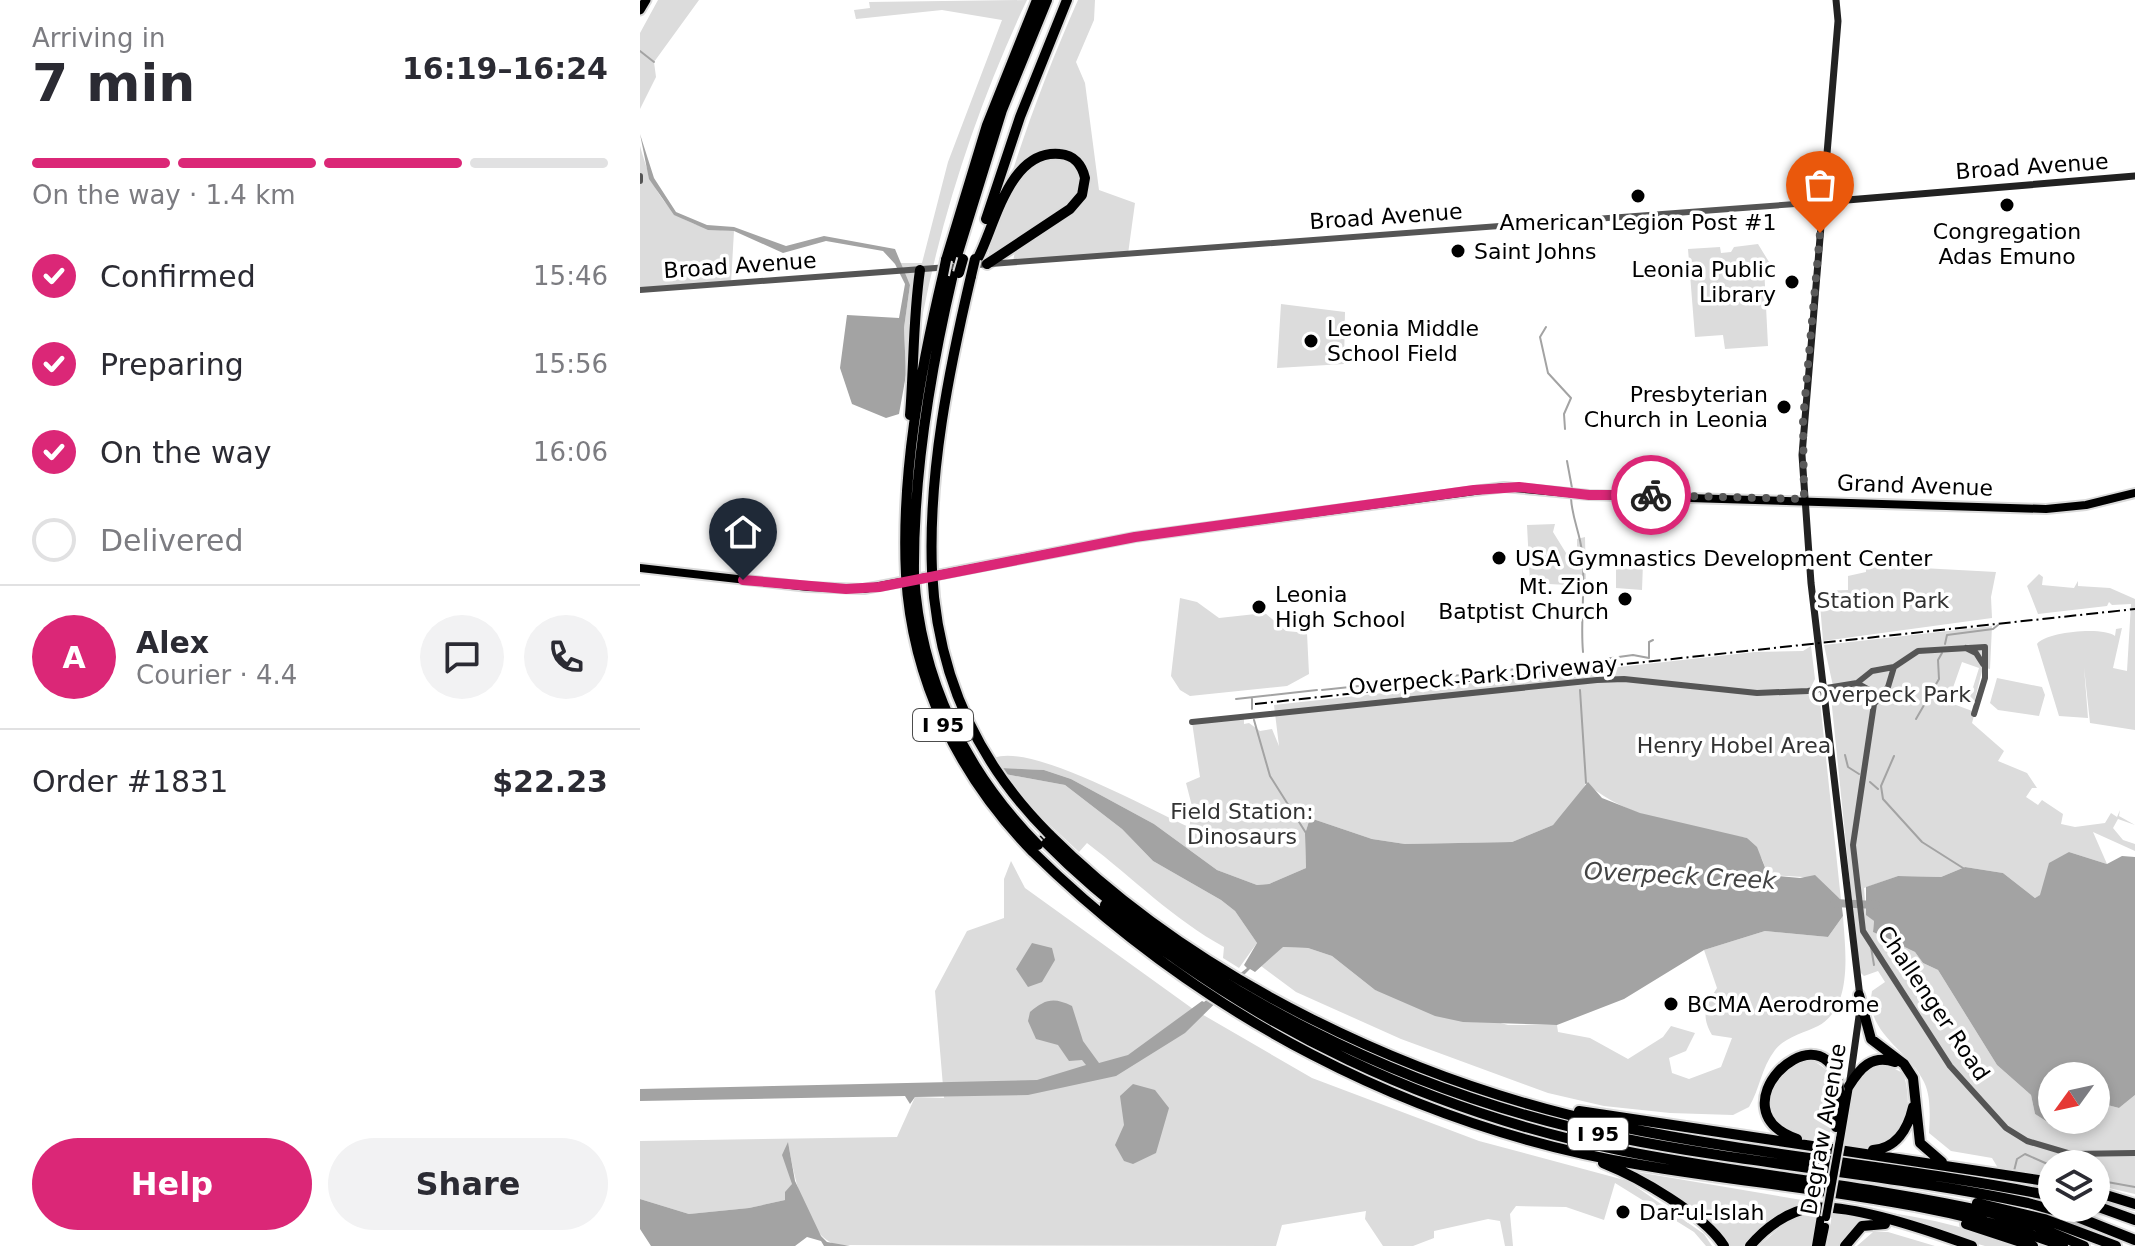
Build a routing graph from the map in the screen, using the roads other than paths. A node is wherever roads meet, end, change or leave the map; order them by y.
1 (646, 0) edge
2 (1037, 0) edge
3 (1047, 0) edge
4 (1054, 0) edge
5 (1067, 0) edge
6 (1836, 0) edge
7 (640, 10) edge
8 (2135, 176) edge
9 (1823, 202) junction
10 (1013, 248) junction
11 (955, 260) junction
12 (1013, 262) junction
13 (977, 265) junction
14 (920, 270) junction
15 (951, 274) junction
16 (640, 290) edge
17 (909, 474) junction
18 (2135, 493) edge
19 (1804, 499) junction
20 (642, 567) edge
21 (918, 573) junction
22 (1894, 667) junction
23 (1879, 670) junction
24 (1867, 675) junction
25 (1889, 680) junction
26 (1857, 683) junction
27 (1824, 689) junction
28 (1869, 690) junction
29 (1882, 692) junction
30 (1874, 704) junction
31 (1974, 714) dead end
32 (1192, 722) dead end
33 (1040, 843) junction
34 (1855, 971) junction
35 (1212, 978) junction
36 (1234, 992) junction
37 (1859, 995) junction
38 (1849, 1086) junction
39 (1507, 1098) junction
40 (1837, 1135) junction
41 (1814, 1145) junction
42 (1860, 1152) junction
43 (1579, 1153) junction
44 (2135, 1153) edge
45 (1948, 1165) junction
46 (2038, 1179) edge
47 (2110, 1196) edge
48 (2038, 1201) edge
49 (2135, 1202) edge
50 (2110, 1211) edge
51 (2005, 1212) junction
52 (2135, 1218) edge
53 (1777, 1223) junction
54 (1927, 1232) junction
55 (2134, 1243) edge
56 (1817, 1245) edge
57 (1724, 1246) edge
58 (1750, 1246) edge
59 (1756, 1246) edge
60 (1845, 1246) edge
61 (1972, 1246) edge
62 (2033, 1246) edge
63 (2063, 1246) edge
64 (2084, 1246) edge
65 (2116, 1246) edge

1 - 7 highway
2 - 11 highway, I 95
3 - 11 highway, I 95
4 - 11 highway, I 95
5 - 13 highway, I 95
6 - 9 main road, Degraw Avenue
8 - 9 main road, Broad Avenue
9 - 12 street, Broad Avenue
9 - 19 main road, Degraw Avenue
10 - 12 highway
10 - 13 highway
10 - 13 highway
11 - 15 highway, I 95, bridge
11 - 15 highway, I 95, bridge
12 - 13 street, Broad Avenue
13 - 14 street, Broad Avenue
13 - 21 highway, I 95
14 - 16 street, Broad Avenue
14 - 17 highway
15 - 17 highway, I 95
15 - 21 highway, I 95
17 - 21 highway, I 95
18 - 19 main road, Grand Avenue
19 - 20 main road, Grand Avenue
19 - 27 main road, Degraw Avenue
21 - 33 highway, I 95, bridge
21 - 33 highway, I 95, bridge
22 - 23 street
22 - 25 street
22 - 31 street
23 - 24 street
23 - 25 street
24 - 26 street
24 - 28 street
25 - 29 street
26 - 27 street, Overpeck Park Driveway
26 - 28 street
27 - 32 street, Overpeck Park Driveway
27 - 34 main road, Degraw Avenue
28 - 29 street
28 - 30 street, Challenger Road
29 - 30 street, Challenger Road
30 - 44 street, Challenger Road
33 - 35 highway, I 95
33 - 35 highway, I 95
34 - 37 main road, Degraw Avenue
34 - 40 main road, Degraw Avenue
35 - 36 highway, I 95
35 - 36 highway, I 95
36 - 39 highway, I 95
36 - 43 highway, I 95
36 - 51 highway, I 95
36 - 51 highway, I 95
37 - 38 main road, Degraw Avenue
37 - 45 highway
38 - 40 main road, Degraw Avenue
38 - 42 highway
39 - 41 highway
39 - 51 highway, I 95
40 - 41 highway
40 - 56 main road, Degraw Avenue, bridge
41 - 42 highway
42 - 45 highway
43 - 51 highway, I 95
43 - 57 highway
45 - 46 highway
47 - 49 highway
48 - 51 highway, I 95
50 - 52 highway
51 - 55 highway, I 95
51 - 62 highway
51 - 63 highway, I 95
51 - 64 highway, I 95
51 - 65 highway
53 - 54 highway
53 - 58 highway
53 - 59 highway
54 - 60 highway
54 - 61 highway

